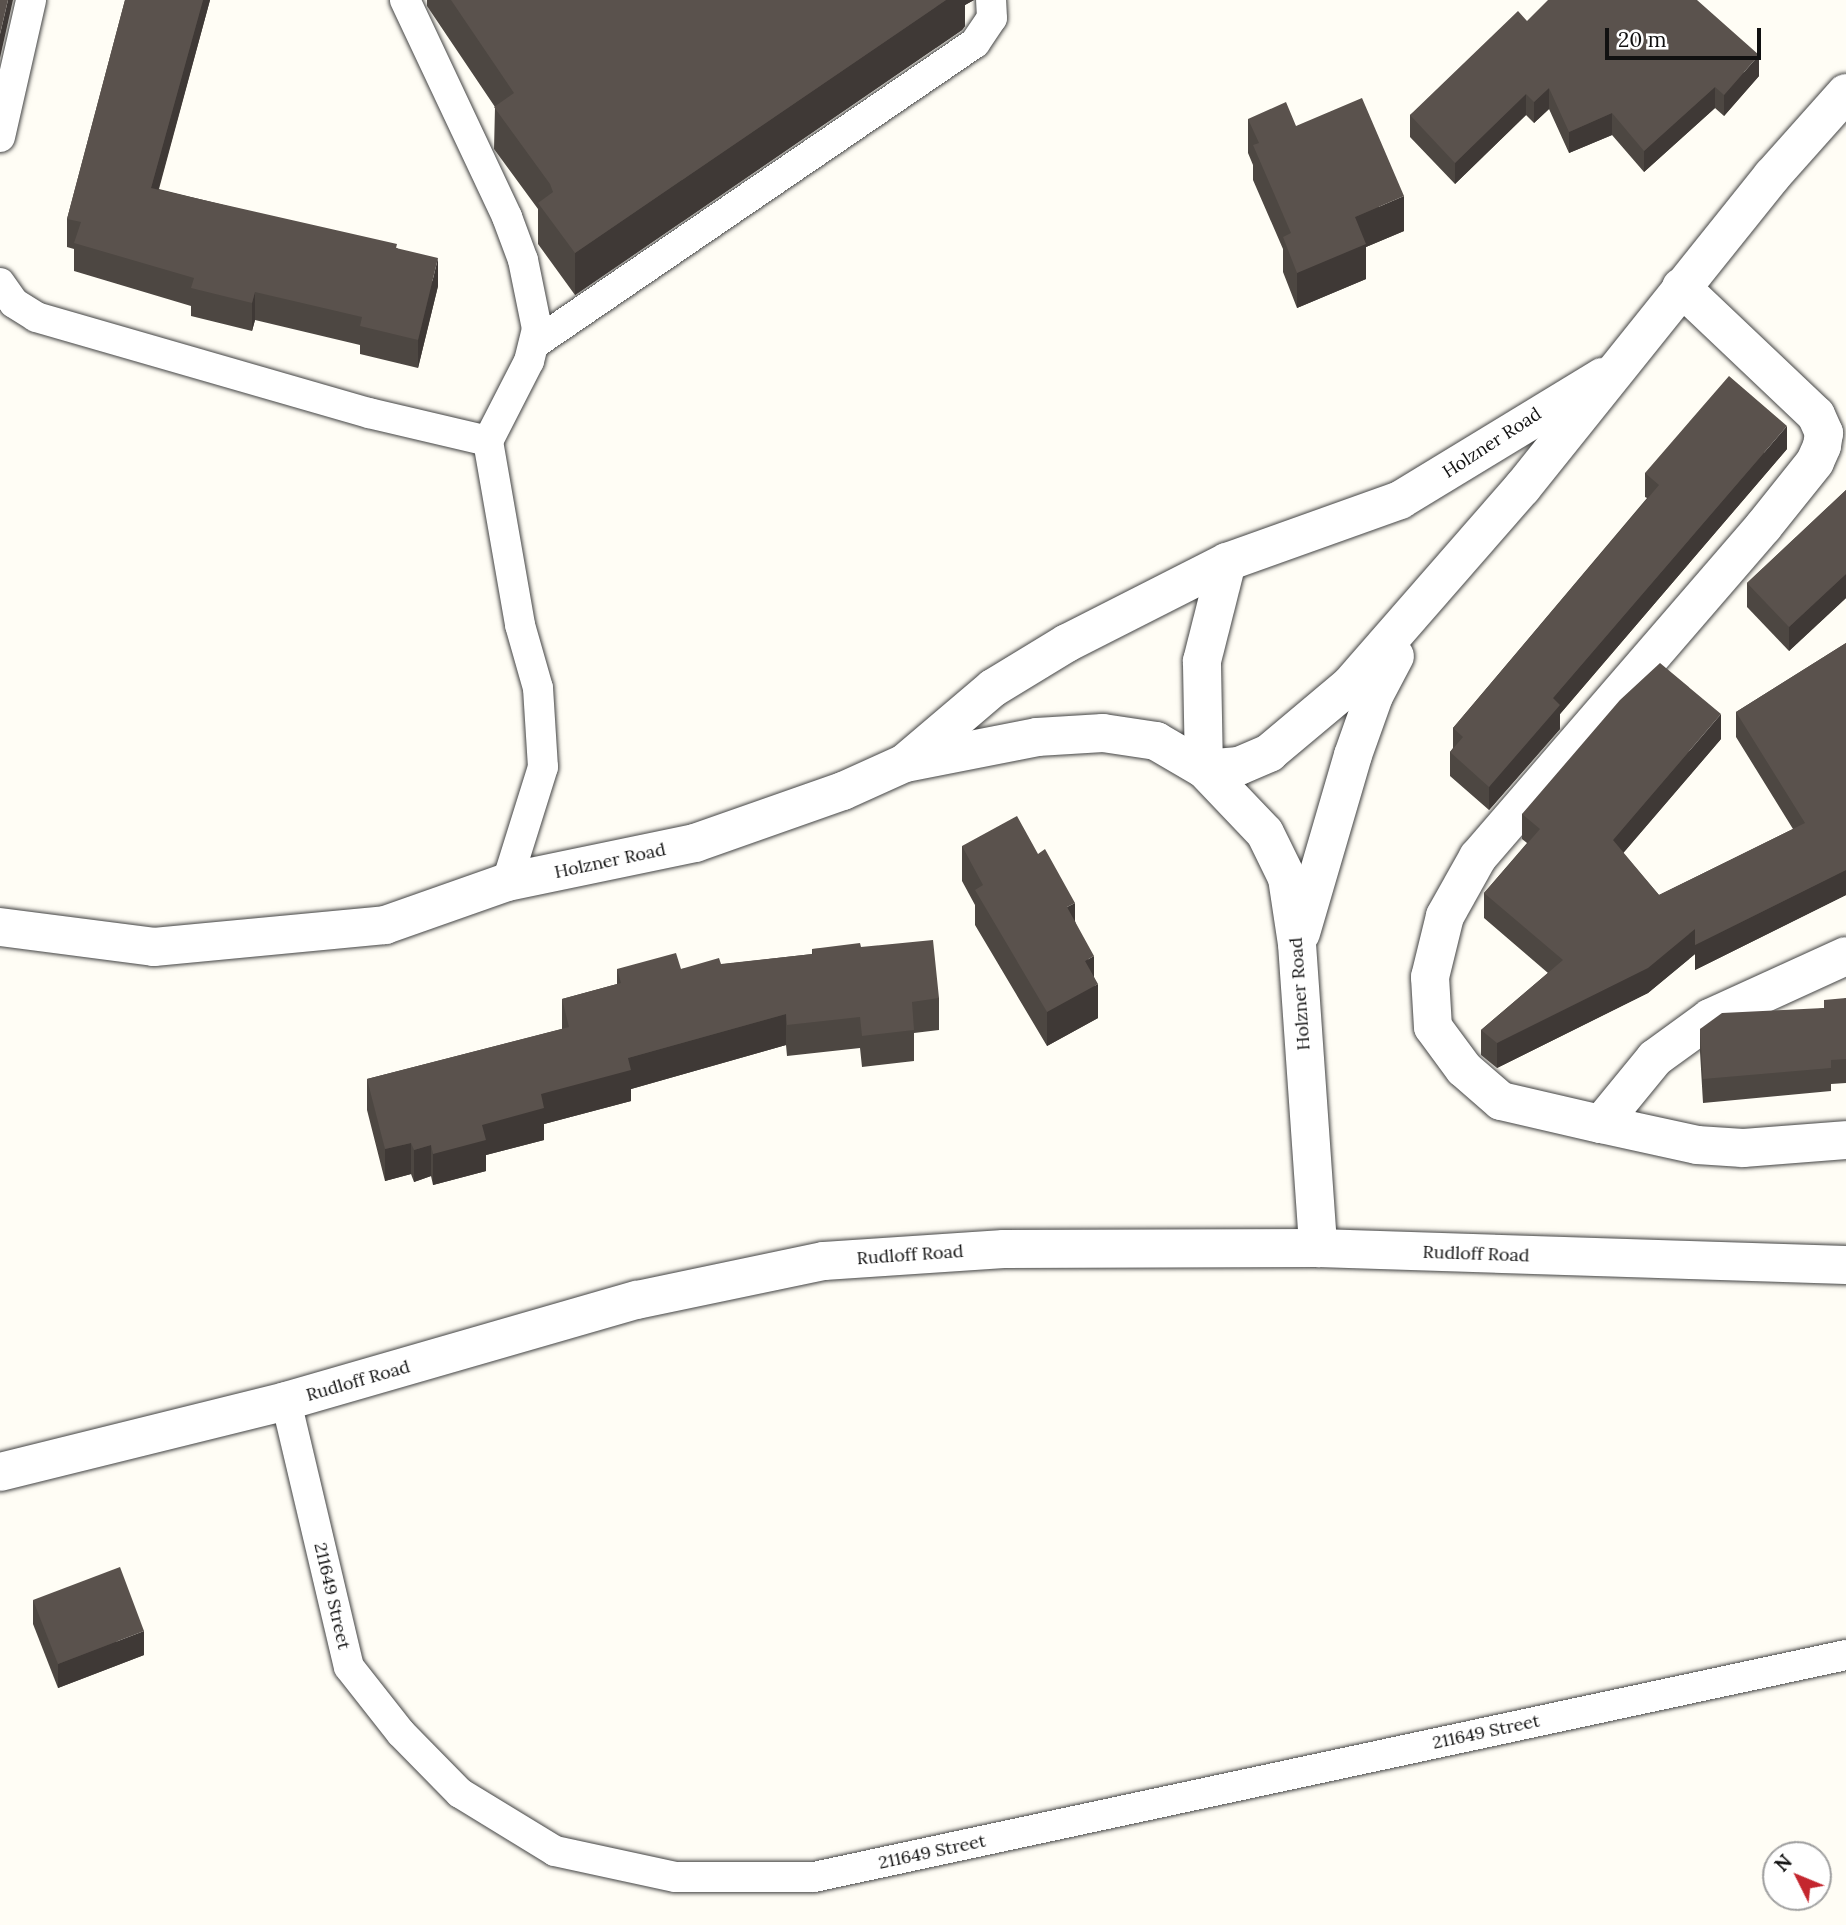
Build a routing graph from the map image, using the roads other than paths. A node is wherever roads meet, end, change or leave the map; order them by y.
1 (31, 0) edge
2 (405, 0) edge
3 (991, 0) edge
4 (1842, 105) edge
5 (0, 137) edge
6 (0, 283) edge
7 (1681, 287) junction
8 (534, 344) junction
9 (1617, 368) junction
10 (488, 441) junction
11 (1227, 562) junction
12 (1426, 599) junction
13 (905, 763) junction
14 (1204, 769) junction
15 (507, 882) junction
16 (0, 928) edge
17 (1297, 944) junction
18 (1846, 956) edge
19 (1601, 1124) junction
20 (1846, 1140) edge
21 (1318, 1248) junction
22 (1846, 1265) edge
23 (286, 1401) junction
24 (0, 1472) edge
25 (1846, 1655) edge

1 - 5 lane
2 - 8 lane
3 - 8 lane
4 - 7 street, Holzner Road
6 - 10 lane
7 - 9 street, Holzner Road
7 - 19 street
8 - 10 lane
9 - 11 street, Holzner Road
9 - 12 street
10 - 15 lane
11 - 13 street, Holzner Road
11 - 14 street
12 - 14 street
12 - 17 street
13 - 14 street, Holzner Road
13 - 15 street, Holzner Road
14 - 17 street, Holzner Road
15 - 16 street, Holzner Road
17 - 21 street, Holzner Road
18 - 19 street
19 - 20 street
21 - 22 street, Rudloff Road
21 - 23 street, Rudloff Road
23 - 24 street, Rudloff Road
23 - 25 lane, 211649 Street

